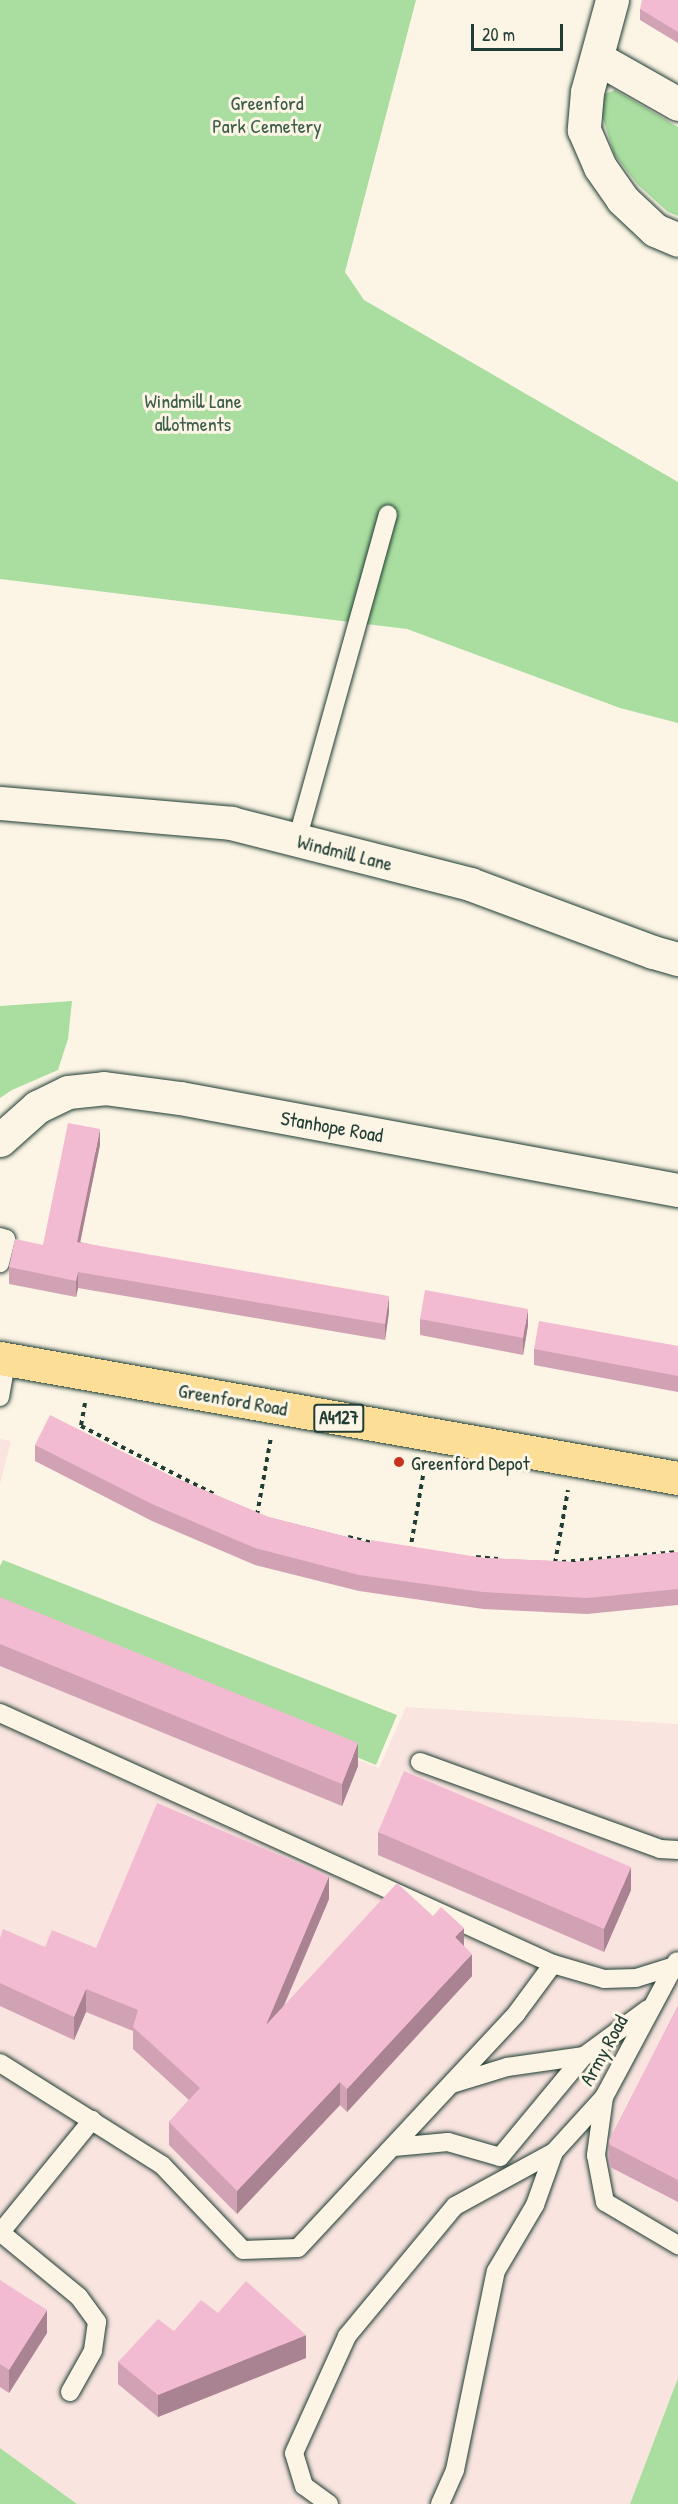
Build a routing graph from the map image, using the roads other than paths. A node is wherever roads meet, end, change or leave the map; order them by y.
1 (612, 0) edge
2 (597, 58) junction
3 (678, 104) edge
4 (678, 240) edge
5 (388, 514) dead end
6 (0, 803) edge
7 (297, 840) junction
8 (678, 959) edge
9 (0, 1140) edge
10 (678, 1190) edge
11 (0, 1237) edge
12 (0, 1263) edge
13 (3, 1359) edge
14 (0, 1396) edge
15 (678, 1478) edge
16 (0, 1713) edge
17 (420, 1762) dead end
18 (678, 1850) edge
19 (676, 1963) edge
20 (553, 1964) junction
21 (652, 2007) junction
22 (584, 2056) junction
23 (0, 2063) edge
24 (452, 2084) junction
25 (604, 2097) junction
26 (92, 2120) junction
27 (394, 2147) junction
28 (554, 2152) junction
29 (0, 2232) edge
30 (678, 2245) edge
31 (70, 2392) dead end
32 (329, 2504) edge
33 (440, 2504) edge

1 - 2 street
2 - 3 street
2 - 4 street
5 - 7 lane
6 - 7 street, Windmill Lane
7 - 8 street, Windmill Lane
9 - 10 street, Stanhope Road
11 - 12 lane
13 - 14 lane
13 - 15 main road, Greenford Road / A4127
16 - 20 lane
17 - 18 lane
19 - 20 lane
19 - 21 lane, Army Road
20 - 24 lane
21 - 22 lane
21 - 25 lane, Army Road
22 - 24 lane
22 - 27 lane
23 - 26 lane
24 - 27 lane
25 - 28 lane, Army Road
25 - 30 lane
26 - 27 lane
26 - 29 lane
28 - 32 lane
28 - 33 lane
29 - 31 lane

